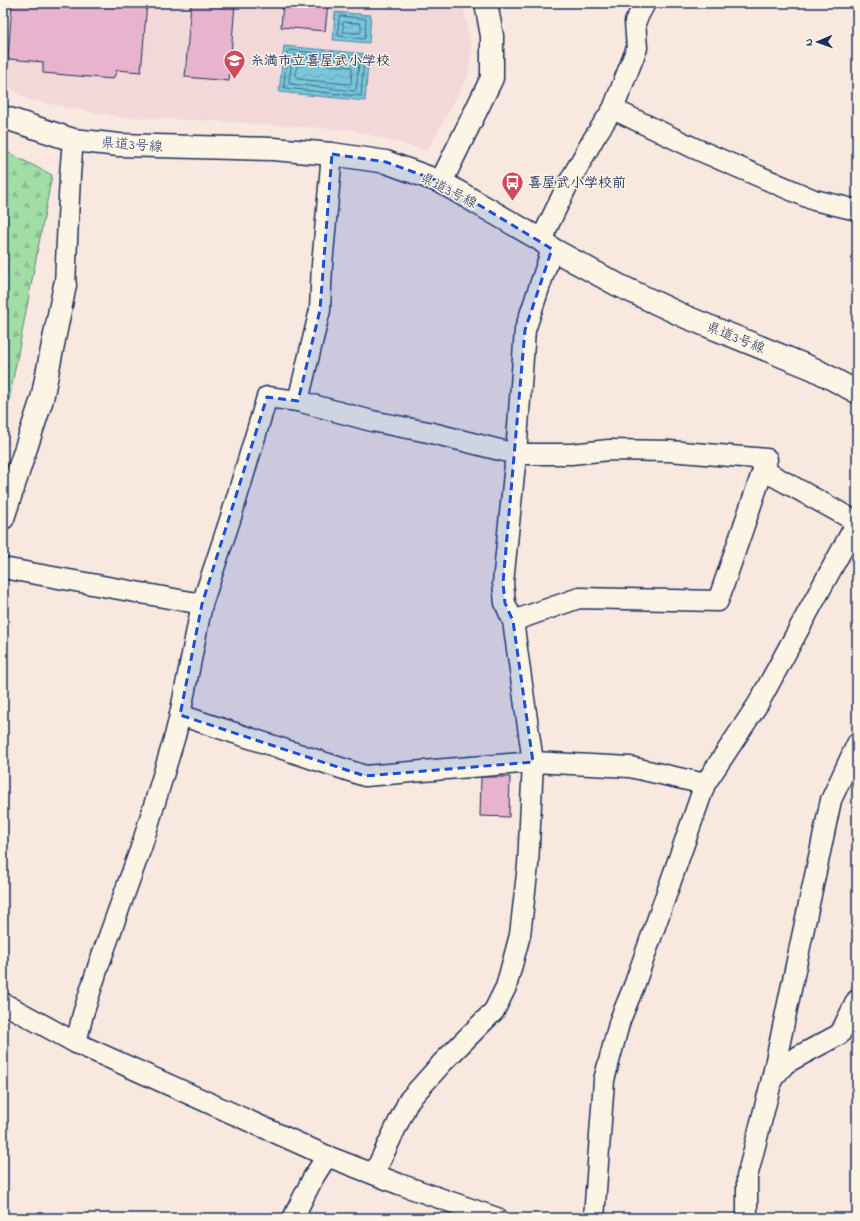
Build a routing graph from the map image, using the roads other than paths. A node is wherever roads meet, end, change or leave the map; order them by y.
1 (486, 3) edge
2 (645, 3) edge
3 (613, 109) junction
4 (3, 117) edge
5 (73, 140) junction
6 (332, 154) junction
7 (441, 182) junction
8 (857, 210) edge
9 (547, 245) junction
10 (65, 285) joint
11 (857, 392) edge
12 (298, 401) junction
13 (516, 454) junction
14 (763, 470) junction
15 (3, 518) edge
16 (857, 522) edge
17 (3, 568) edge
18 (202, 604) junction
19 (513, 621) junction
20 (180, 715) junction
21 (857, 744) edge
22 (533, 762) junction
23 (705, 784) junction
24 (857, 1000) edge
25 (3, 1003) edge
26 (76, 1043) junction
27 (772, 1079) junction
28 (327, 1156) junction
29 (374, 1174) junction
30 (294, 1218) edge
31 (497, 1218) edge
32 (594, 1218) edge
33 (747, 1218) edge

1 - 7 main road
2 - 3 street
3 - 8 street
3 - 9 street
4 - 5 main road, 県道3号線
5 - 6 main road, 県道3号線
5 - 10 street
6 - 7 main road, 県道3号線
6 - 12 street
7 - 9 main road, 県道3号線
9 - 11 main road, 県道3号線
9 - 13 street
10 - 15 main road
12 - 13 street
12 - 18 street
13 - 14 street
13 - 19 street
14 - 16 street
14 - 19 street
16 - 23 street
17 - 18 street
18 - 20 street
19 - 22 street
20 - 22 street
20 - 26 street
21 - 27 street
22 - 23 street
22 - 29 street
23 - 32 street
24 - 27 street
25 - 26 street
26 - 28 street
27 - 33 street
28 - 29 street
28 - 30 street
29 - 31 street

